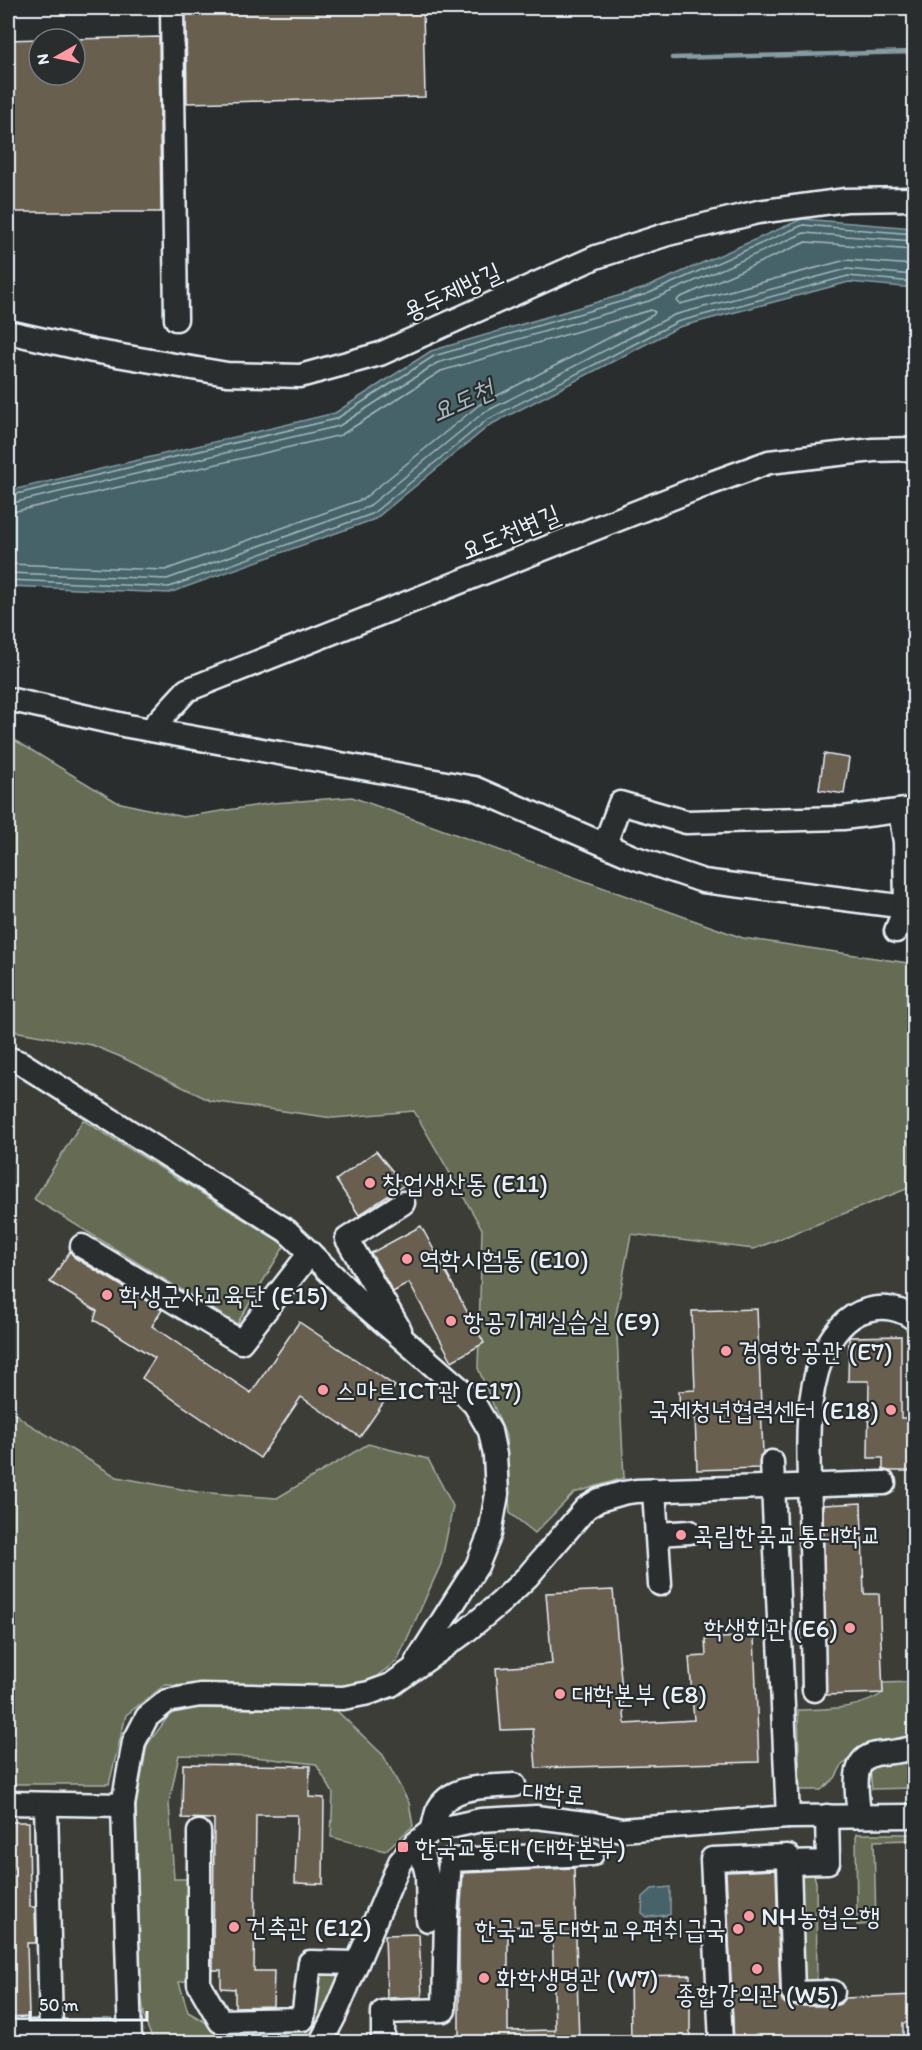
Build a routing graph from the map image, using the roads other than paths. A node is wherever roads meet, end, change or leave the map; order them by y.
1 (172, 8) edge
2 (915, 199) edge
3 (176, 319) dead end
4 (8, 332) edge
5 (915, 448) edge
6 (8, 699) edge
7 (151, 729) junction
8 (907, 810) edge
9 (604, 844) junction
10 (910, 907) edge
11 (896, 930) dead end
12 (8, 1058) edge
13 (403, 1203) dead end
14 (82, 1245) dead end
15 (310, 1253) junction
16 (915, 1319) edge
17 (410, 1347) junction
18 (772, 1462) dead end
19 (884, 1483) dead end
20 (810, 1485) junction
21 (774, 1486) junction
22 (654, 1490) junction
23 (690, 1532) dead end
24 (657, 1534) junction
25 (660, 1584) dead end
26 (413, 1668) junction
27 (814, 1690) dead end
28 (915, 1747) edge
29 (514, 1785) dead end
30 (8, 1803) edge
31 (46, 1804) junction
32 (123, 1805) junction
33 (827, 1816) junction
34 (859, 1816) junction
35 (915, 1816) edge
36 (788, 1817) junction
37 (199, 1832) dead end
38 (425, 1836) junction
39 (592, 1854) dead end
40 (789, 1863) junction
41 (428, 1920) dead end
42 (357, 1963) junction
43 (833, 1992) dead end
44 (51, 2031) junction
45 (8, 2032) edge
46 (130, 2042) edge
47 (321, 2043) edge
48 (383, 2043) edge
49 (721, 2043) edge

1 - 3 street
2 - 4 street, 용두제방길
5 - 7 street, 요도천변길
6 - 7 street
7 - 9 street
8 - 9 street
8 - 10 street
9 - 10 street
10 - 11 street
12 - 15 street
13 - 17 street
14 - 15 street
15 - 17 street
16 - 20 street
17 - 26 street
18 - 21 street
19 - 20 street
20 - 21 street
20 - 27 street
21 - 22 street
21 - 36 street
22 - 24 street
22 - 26 street
23 - 24 street
24 - 25 street
26 - 32 street
28 - 34 street
29 - 38 street
30 - 31 street
31 - 32 street
31 - 44 street
32 - 46 street
33 - 34 street, 대학로
33 - 36 street, 대학로
33 - 40 street
34 - 35 street, 대학로
36 - 38 street, 대학로
37 - 42 street
38 - 41 street
38 - 42 street
39 - 48 street
40 - 43 street
40 - 49 street
42 - 47 street
44 - 45 street
44 - 46 street

